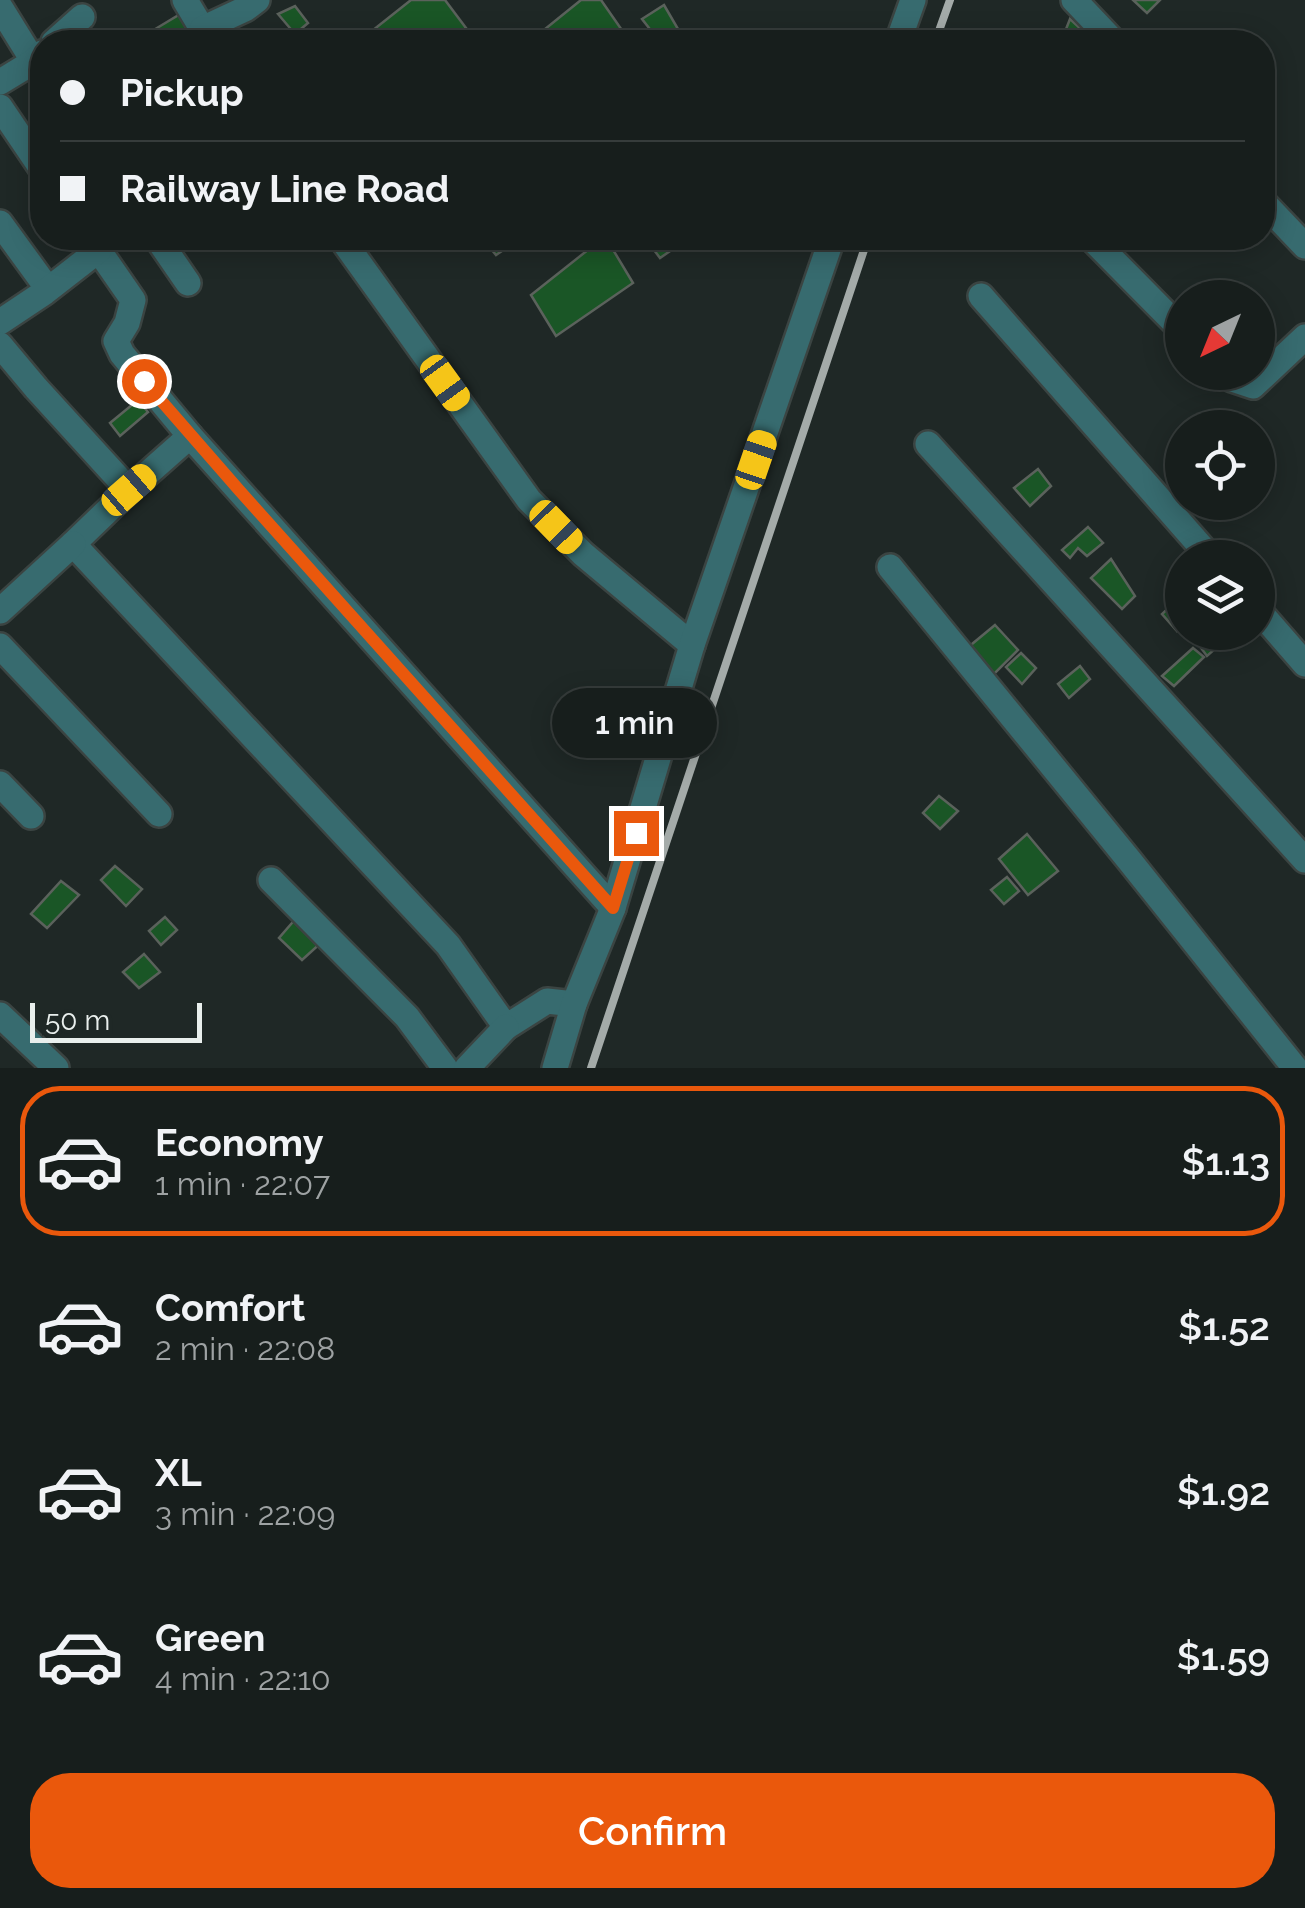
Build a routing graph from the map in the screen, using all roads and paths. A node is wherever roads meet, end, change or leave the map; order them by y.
1 (185, 0) edge
2 (257, 0) edge
3 (913, 0) edge
4 (1074, 0) edge
5 (0, 7) edge
6 (82, 17) dead end
7 (67, 30) edge
8 (202, 30) edge
9 (215, 30) edge
10 (902, 30) edge
11 (1103, 30) edge
12 (30, 50) edge
13 (30, 67) edge
14 (0, 82) edge
15 (0, 107) edge
16 (30, 151) edge
17 (1275, 215) edge
18 (0, 223) edge
19 (1305, 246) edge
20 (88, 250) edge
21 (98, 250) edge
22 (165, 250) edge
23 (349, 250) edge
24 (828, 250) edge
25 (1102, 250) edge
26 (188, 284) dead end
27 (48, 289) junction
28 (981, 296) dead end
29 (1165, 313) edge
30 (0, 322) edge
31 (1305, 337) edge
32 (0, 344) edge
33 (1275, 365) edge
34 (190, 436) junction
35 (928, 444) dead end
36 (129, 490) junction
37 (1195, 540) edge
38 (73, 544) junction
39 (890, 567) dead end
40 (0, 611) edge
41 (1275, 630) edge
42 (692, 645) junction
43 (0, 646) edge
44 (1305, 664) edge
45 (0, 784) edge
46 (159, 814) dead end
47 (31, 816) dead end
48 (1305, 860) edge
49 (271, 880) dead end
50 (613, 908) junction
51 (574, 1004) junction
52 (0, 1015) edge
53 (506, 1027) junction
54 (56, 1068) edge
55 (445, 1068) edge
56 (466, 1068) edge
57 (555, 1068) edge
58 (1295, 1068) edge

1 - 8 street
2 - 9 street
3 - 10 street
4 - 11 street
5 - 12 street
6 - 7 street
13 - 14 street
15 - 16 street
17 - 19 street
18 - 27 street
20 - 27 street
21 - 34 street
22 - 26 street
23 - 42 street
24 - 42 street
25 - 29 street
27 - 30 street
28 - 37 street
31 - 33 street
32 - 36 street
34 - 36 street
34 - 50 street
35 - 48 street
36 - 38 street
38 - 40 street
38 - 53 street
39 - 58 street
41 - 44 street
42 - 50 street
43 - 46 street
45 - 47 street
49 - 55 street
50 - 51 street
51 - 53 street
51 - 57 street
52 - 54 street
53 - 56 street

